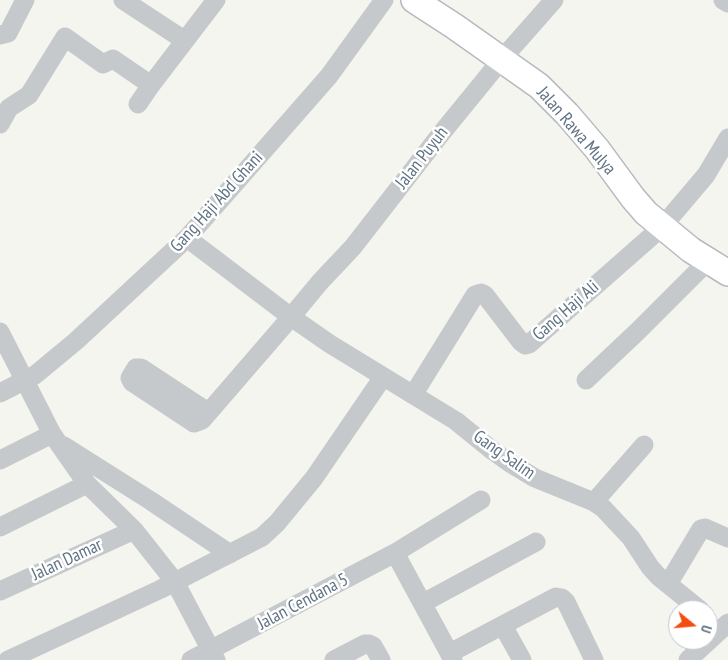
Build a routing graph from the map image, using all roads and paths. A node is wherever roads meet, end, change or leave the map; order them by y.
1 (25, 0) edge
2 (123, 0) edge
3 (216, 0) edge
4 (384, 0) edge
5 (414, 0) edge
6 (554, 0) edge
7 (723, 0) edge
8 (728, 4) edge
9 (0, 35) edge
10 (184, 40) junction
11 (502, 59) junction
12 (151, 85) junction
13 (138, 104) dead end
14 (0, 124) edge
15 (728, 138) edge
16 (662, 228) junction
17 (187, 238) junction
18 (718, 267) edge
19 (291, 317) junction
20 (0, 332) edge
21 (383, 377) junction
22 (586, 380) dead end
23 (25, 381) junction
24 (0, 393) edge
25 (413, 395) junction
26 (208, 412) dead end
27 (54, 438) junction
28 (644, 445) dead end
29 (0, 460) edge
30 (87, 484) junction
31 (480, 500) dead end
32 (594, 502) junction
33 (0, 527) edge
34 (134, 530) junction
35 (728, 538) edge
36 (536, 542) dead end
37 (395, 553) junction
38 (230, 554) junction
39 (174, 582) junction
40 (668, 584) junction
41 (0, 591) edge
42 (688, 600) edge
43 (423, 603) junction
44 (503, 626) junction
45 (726, 627) edge
46 (213, 655) edge
47 (452, 657) edge
48 (8, 660) edge
49 (191, 660) edge
50 (334, 660) edge
51 (380, 660) edge
52 (522, 660) edge
53 (594, 660) edge
54 (688, 660) edge

1 - 9 street
2 - 10 street
3 - 10 street
4 - 17 street, Gang Haji Abd Ghani
5 - 11 main road, Jalan Rawa Mulya
6 - 11 street, Jalan Puyuh
7 - 8 street
10 - 12 street
11 - 16 main road, Jalan Rawa Mulya
11 - 19 street, Jalan Puyuh
12 - 13 street
12 - 14 street
15 - 16 street
16 - 18 main road, Jalan Rawa Mulya
16 - 25 street, Gang Haji Ali
17 - 19 street, Gang Salim
17 - 23 street, Gang Haji Abd Ghani
18 - 22 street
19 - 21 street, Gang Salim
19 - 26 street, Jalan Puyuh
20 - 23 street
21 - 25 street, Gang Salim
21 - 38 street
23 - 24 street, Gang Haji Abd Ghani
23 - 27 street
25 - 32 street, Gang Salim
27 - 29 street
27 - 30 street
27 - 38 street
28 - 32 street
30 - 33 street
30 - 34 street
31 - 37 street, Jalan Cendana 5
32 - 40 street, Gang Salim
34 - 39 street
34 - 41 street, Jalan Damar
35 - 40 street
36 - 43 street
37 - 43 street
37 - 46 street, Jalan Cendana 5
38 - 39 street
39 - 46 street
39 - 48 street
40 - 42 street, Gang Salim
43 - 47 street
44 - 47 street
44 - 52 street
44 - 53 street
45 - 54 street
46 - 49 street, Jalan Cendana 5
50 - 51 street

